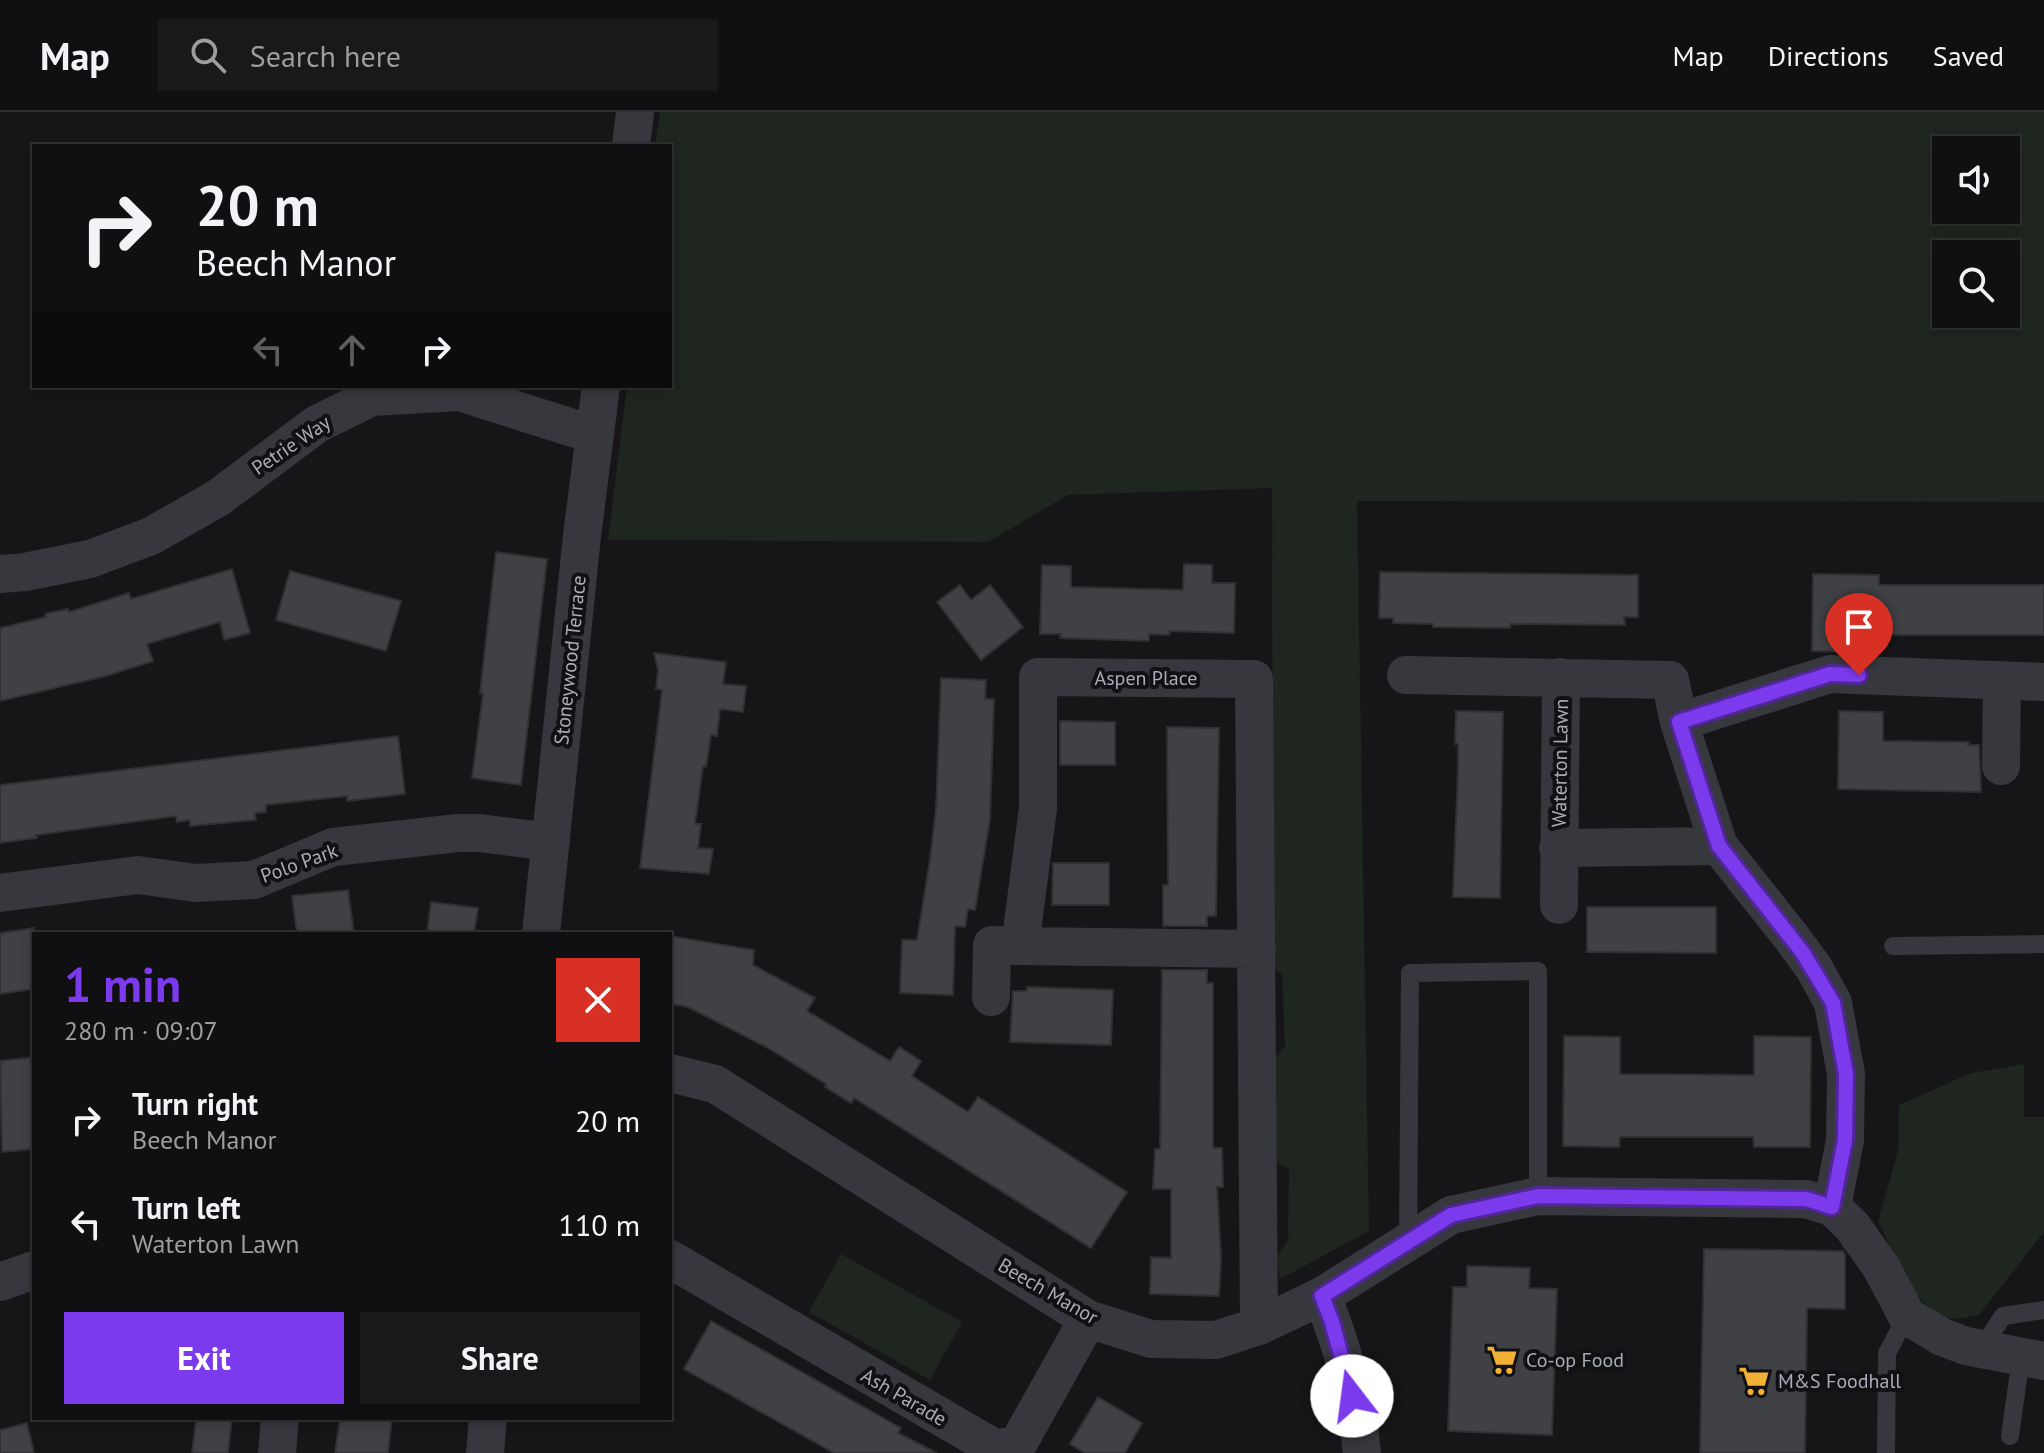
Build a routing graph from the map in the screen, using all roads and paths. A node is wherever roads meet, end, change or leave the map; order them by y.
1 (635, 112) edge
2 (631, 144) edge
3 (601, 388) edge
4 (595, 435) junction
5 (0, 574) edge
6 (1406, 675) dead end
7 (1561, 677) junction
8 (2002, 680) junction
9 (2044, 682) edge
10 (1679, 722) junction
11 (2001, 766) dead end
12 (551, 842) junction
13 (1719, 846) junction
14 (1558, 848) junction
15 (0, 893) edge
16 (1559, 905) dead end
17 (541, 932) edge
18 (2044, 944) edge
19 (1020, 946) junction
20 (1893, 946) dead end
21 (1257, 949) junction
22 (991, 997) dead end
23 (672, 1073) edge
24 (1538, 1196) junction
25 (1832, 1207) junction
26 (1408, 1243) junction
27 (672, 1260) edge
28 (32, 1271) edge
29 (0, 1282) edge
30 (1322, 1296) junction
31 (2044, 1310) edge
32 (1907, 1316) junction
33 (1088, 1319) junction
34 (1259, 1326) junction
35 (1981, 1349) junction
36 (2032, 1359) edge
37 (280, 1420) edge
38 (488, 1420) edge
39 (2010, 1436) dead end
40 (277, 1453) edge
41 (485, 1453) edge
42 (1362, 1453) edge
43 (1886, 1453) edge

1 - 2 street
3 - 4 street, Stoneywood Terrace
4 - 5 street, Petrie Way
4 - 12 street, Stoneywood Terrace
6 - 7 street, Waterton Lawn
7 - 10 street, Waterton Lawn
7 - 14 street, Waterton Lawn
8 - 9 street
8 - 10 street
8 - 11 street
10 - 13 street, Waterton Lawn
12 - 15 street, Polo Park
12 - 17 street, Stoneywood Terrace
13 - 14 street, Waterton Lawn
13 - 25 street, Waterton Lawn
14 - 16 street, Waterton Lawn
18 - 20 lane
19 - 21 street
19 - 21 street, Aspen Place
19 - 22 street
21 - 34 street, Aspen Place
23 - 33 street, Beech Manor
24 - 25 street, Beech Manor
24 - 26 street, Beech Manor
24 - 26 lane
25 - 32 street
26 - 30 street, Beech Manor
27 - 33 street, Ash Parade
28 - 29 street
30 - 34 street, Beech Manor
30 - 42 street
31 - 35 lane
32 - 35 street
32 - 43 lane
33 - 34 street, Beech Manor
35 - 36 street
36 - 39 lane
37 - 40 street
38 - 41 street

